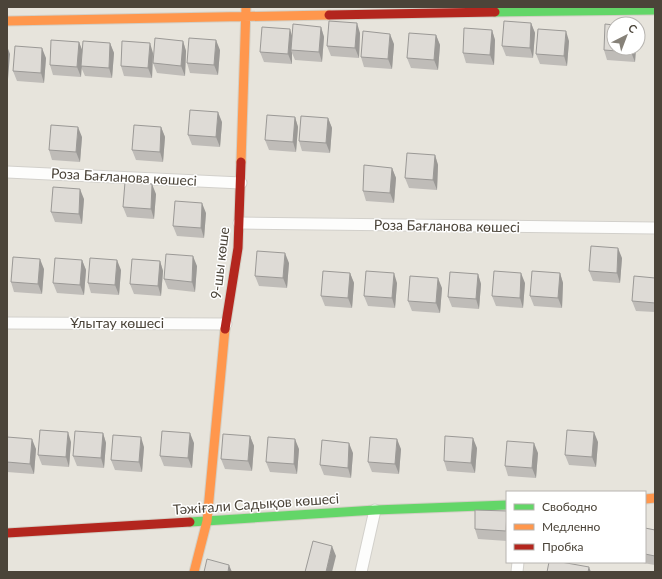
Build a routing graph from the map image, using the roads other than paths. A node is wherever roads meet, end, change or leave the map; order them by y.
1 (655, 10) edge
2 (246, 12) edge
3 (7, 21) edge
4 (7, 172) edge
5 (240, 183) junction
6 (239, 224) junction
7 (655, 228) edge
8 (7, 323) edge
9 (226, 324) junction
10 (506, 505) edge
11 (375, 510) junction
12 (207, 521) junction
13 (7, 532) edge
14 (194, 572) edge
15 (361, 572) edge

1 - 2 street
2 - 3 street
2 - 5 street, 9-шы көше
4 - 5 street, Роза Бағланова көшесi
5 - 6 street, 9-шы көше
6 - 7 street, Роза Бағланова көшесi
6 - 9 street, 9-шы көше
8 - 9 street, Ұлытау көшесi
9 - 12 street, 9-шы көше
10 - 11 street, Тәжіғали Садықов көшесі
11 - 12 street, Тәжіғали Садықов көшесі
11 - 15 street
12 - 13 street, Тәжіғали Садықов көшесі
12 - 14 street, 9-шы көше

